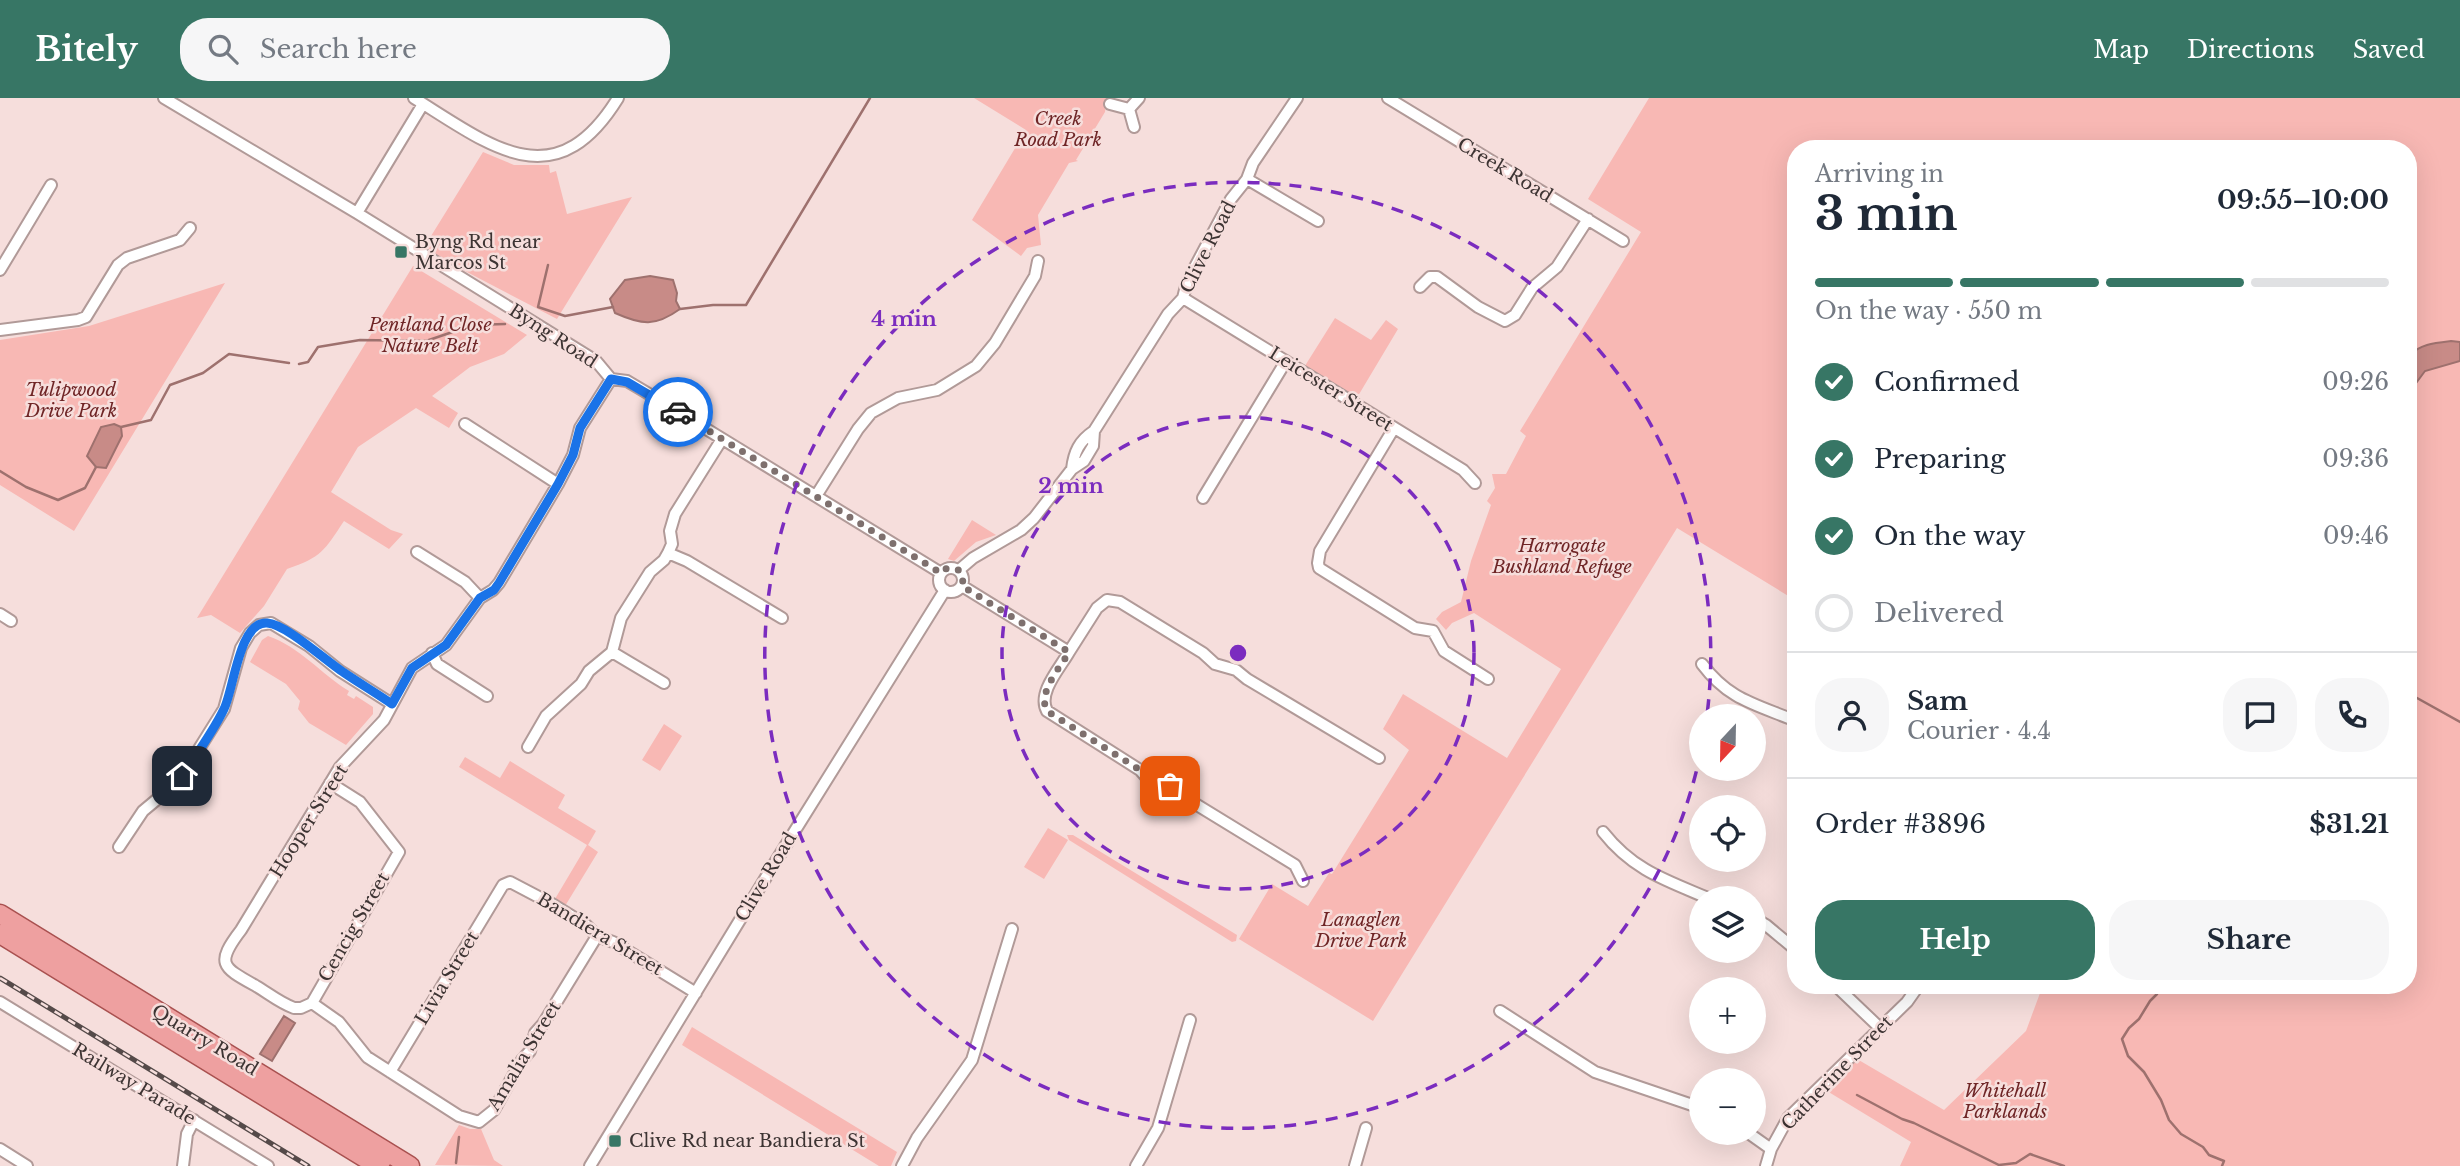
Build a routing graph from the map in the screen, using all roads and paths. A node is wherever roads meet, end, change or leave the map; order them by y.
1 (164, 98) edge
2 (618, 98) edge
3 (1139, 98) edge
4 (1297, 98) edge
5 (1388, 98) edge
6 (419, 101) edge
7 (1110, 104) dead end
8 (1129, 108) junction
9 (1134, 127) dead end
10 (1247, 179) junction
11 (51, 185) dead end
12 (357, 213) junction
13 (1588, 219) junction
14 (1318, 221) dead end
15 (190, 228) dead end
16 (1623, 241) dead end
17 (1038, 261) dead end
18 (0, 270) edge
19 (1420, 287) dead end
20 (1183, 298) junction
21 (0, 330) edge
22 (1286, 361) junction
23 (611, 379) junction
24 (465, 424) dead end
25 (1394, 428) junction
26 (722, 439) junction
27 (1475, 483) dead end
28 (558, 484) junction
29 (817, 496) junction
30 (1203, 498) dead end
31 (417, 551) dead end
32 (668, 553) junction
33 (959, 570) junction
34 (941, 573) junction
35 (962, 586) junction
36 (945, 590) junction
37 (480, 598) junction
38 (0, 614) edge
39 (782, 618) dead end
40 (11, 621) dead end
41 (612, 652) junction
42 (1069, 652) junction
43 (432, 653) junction
44 (1702, 664) dead end
45 (1488, 678) dead end
46 (664, 683) dead end
47 (487, 696) dead end
48 (392, 704) junction
49 (1787, 716) edge
50 (528, 747) dead end
51 (1379, 758) dead end
52 (330, 783) junction
53 (1603, 832) dead end
54 (119, 847) dead end
55 (1303, 881) dead end
56 (503, 885) joint
57 (1689, 889) edge
58 (0, 914) edge
59 (1766, 925) edge
60 (1012, 929) dead end
61 (0, 934) edge
62 (597, 936) junction
63 (1787, 942) edge
64 (696, 993) junction
65 (1844, 994) edge
66 (1913, 994) edge
67 (0, 1002) edge
68 (312, 1003) junction
69 (1500, 1011) dead end
70 (1190, 1020) dead end
71 (1880, 1028) junction
72 (390, 1072) junction
73 (1689, 1104) edge
74 (194, 1120) junction
75 (1366, 1128) dead end
76 (1765, 1145) edge
77 (0, 1149) edge
78 (1771, 1149) junction
79 (382, 1159) edge
80 (27, 1166) edge
81 (183, 1166) edge
82 (268, 1166) edge
83 (410, 1166) edge
84 (590, 1166) edge
85 (902, 1166) edge
86 (1136, 1166) edge
87 (1356, 1166) edge
88 (1766, 1166) edge

1 - 12 street, Byng Road
2 - 6 street
3 - 8 street
4 - 10 street, Clive Road
5 - 13 street, Creek Road
6 - 12 street
7 - 8 street
8 - 9 street
10 - 14 street
10 - 20 street, Clive Road
11 - 18 street
12 - 23 street, Byng Road
13 - 16 street, Creek Road
13 - 19 street
15 - 21 street
17 - 29 street
20 - 22 street, Leicester Street
20 - 33 street, Clive Road
22 - 25 street, Leicester Street
22 - 30 street
23 - 26 street, Byng Road
23 - 28 street, Hooper Street
24 - 28 street
25 - 27 street, Leicester Street
25 - 45 street
26 - 29 street, Byng Road
26 - 32 street
28 - 37 street, Hooper Street
29 - 34 street, Byng Road
31 - 37 street
32 - 39 street
32 - 41 street
33 - 34 street
33 - 35 street
34 - 36 street
35 - 36 street
35 - 42 street
36 - 64 street, Clive Road
37 - 43 street, Hooper Street
38 - 40 street
41 - 46 street
41 - 50 street
42 - 51 street
42 - 55 street
43 - 47 street
43 - 48 street, Hooper Street
44 - 49 street
48 - 52 street, Hooper Street
48 - 54 street
52 - 68 street, Cencig Street
52 - 68 street, Hooper Street
53 - 57 street
56 - 62 street, Bandiera Street
56 - 72 street, Livia Street
58 - 79 main road, Quarry Road
59 - 63 street
60 - 85 street
61 - 79 main road, Quarry Road
62 - 64 street, Bandiera Street
62 - 72 street, Amalia Street
64 - 84 street, Clive Road
65 - 71 street
66 - 71 street, Catherine Street
67 - 74 street, Railway Parade
68 - 72 street, Amalia Street
69 - 73 street
70 - 86 street
71 - 78 street, Catherine Street
74 - 81 street
74 - 82 street, Railway Parade
75 - 87 street
76 - 78 street
77 - 80 street
78 - 88 street, Catherine Street
79 - 83 main road, Quarry Road

